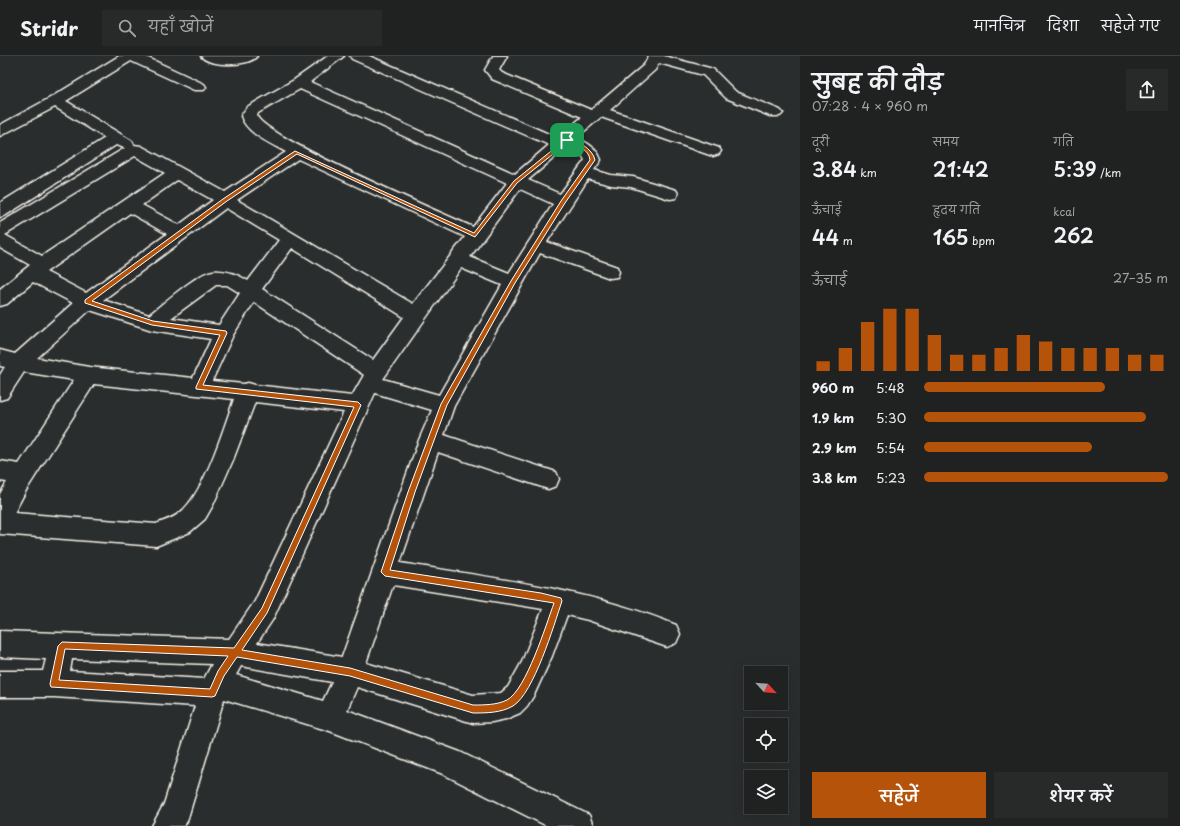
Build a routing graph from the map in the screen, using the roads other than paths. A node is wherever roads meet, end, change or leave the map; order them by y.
1 (129, 56) edge
2 (133, 56) edge
3 (208, 56) edge
4 (250, 56) edge
5 (337, 56) edge
6 (500, 56) edge
7 (365, 57) edge
8 (656, 57) edge
9 (299, 83) junction
10 (199, 88) dead end
11 (55, 101) junction
12 (596, 113) junction
13 (775, 113) dead end
14 (2, 127) edge
15 (564, 142) junction
16 (125, 143) junction
17 (713, 151) dead end
18 (297, 152) junction
19 (177, 172) junction
20 (584, 173) junction
21 (516, 182) junction
22 (670, 194) dead end
23 (225, 200) junction
24 (563, 202) junction
25 (129, 205) junction
26 (0, 211) edge
27 (0, 232) edge
28 (180, 233) junction
29 (475, 235) junction
30 (289, 239) junction
31 (0, 240) edge
32 (536, 245) junction
33 (458, 259) junction
34 (37, 269) junction
35 (610, 272) dead end
36 (513, 282) junction
37 (251, 291) junction
38 (0, 299) edge
39 (87, 302) junction
40 (416, 315) junction
41 (152, 323) junction
42 (224, 333) junction
43 (0, 358) edge
44 (20, 364) junction
45 (89, 376) junction
46 (373, 378) junction
47 (199, 387) junction
48 (0, 392) edge
49 (248, 392) junction
50 (444, 404) junction
51 (358, 405) junction
52 (430, 440) junction
53 (0, 470) edge
54 (24, 474) junction
55 (548, 479) dead end
56 (0, 516) edge
57 (0, 523) edge
58 (385, 572) junction
59 (559, 601) junction
60 (667, 634) dead end
61 (0, 644) edge
62 (236, 652) junction
63 (58, 666) junction
64 (350, 672) junction
65 (0, 684) edge
66 (214, 688) junction
67 (330, 717) junction
68 (167, 826) edge
69 (578, 826) edge

1 - 11 street
2 - 10 street
3 - 4 street
5 - 9 street
6 - 12 street
7 - 15 street
8 - 12 street
8 - 13 street
9 - 18 street
9 - 21 street
11 - 14 street
11 - 16 street
12 - 15 street
12 - 17 street
15 - 20 street
15 - 21 street
16 - 19 street
16 - 26 street
16 - 27 street
18 - 23 street
18 - 29 street
19 - 23 street
19 - 25 street
20 - 22 street
20 - 24 street
21 - 24 street
21 - 29 street
23 - 28 street
23 - 30 street
24 - 32 street
25 - 28 street
25 - 34 street
28 - 39 street
29 - 33 street
30 - 37 street
30 - 40 street
31 - 34 street
32 - 35 street
32 - 36 street
33 - 36 street
33 - 40 street
34 - 38 street
34 - 39 street
36 - 50 street
37 - 41 street
37 - 42 street
37 - 46 street
39 - 41 street
39 - 44 street
40 - 46 street
41 - 42 street
42 - 47 street
43 - 44 street
44 - 45 street
44 - 48 street
45 - 47 street
45 - 54 street
46 - 50 street
46 - 51 street
47 - 49 street
49 - 51 street
49 - 57 street
50 - 52 street
51 - 62 street
52 - 55 street
52 - 58 street
53 - 54 street
54 - 56 street
58 - 59 street
58 - 64 street
59 - 60 street
59 - 64 street
61 - 63 street
62 - 63 street
62 - 64 street
62 - 66 street
63 - 65 street
63 - 66 street
64 - 67 street
66 - 67 street
66 - 68 street
67 - 69 street

